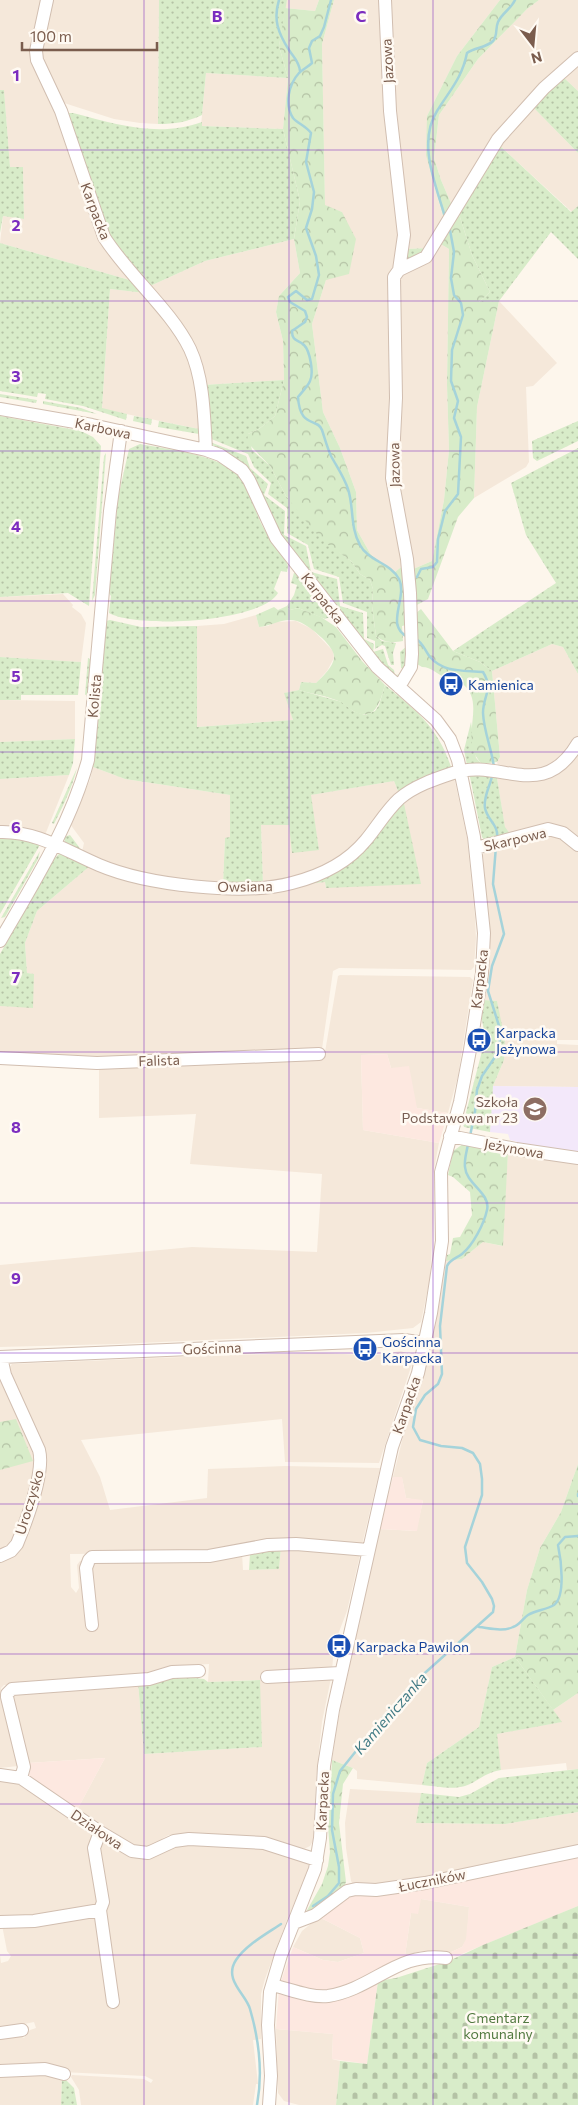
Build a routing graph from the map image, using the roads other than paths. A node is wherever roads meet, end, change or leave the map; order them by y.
1 (47, 0) edge
2 (385, 0) edge
3 (578, 58) edge
4 (399, 270) junction
5 (0, 409) edge
6 (121, 431) junction
7 (206, 450) junction
8 (400, 687) junction
9 (578, 743) edge
10 (460, 771) junction
11 (0, 832) edge
12 (54, 844) junction
13 (578, 845) edge
14 (482, 846) junction
15 (0, 941) edge
16 (319, 1054) dead end
17 (0, 1058) edge
18 (450, 1136) junction
19 (578, 1158) edge
20 (424, 1343) junction
21 (1, 1357) edge
22 (368, 1550) junction
23 (0, 1556) edge
24 (92, 1625) dead end
25 (199, 1671) dead end
26 (340, 1673) junction
27 (267, 1677) dead end
28 (0, 1775) edge
29 (21, 1778) junction
30 (100, 1832) junction
31 (578, 1851) edge
32 (317, 1860) junction
33 (100, 1910) junction
34 (0, 1922) edge
35 (294, 1923) junction
36 (446, 1958) dead end
37 (272, 1985) junction
38 (113, 2002) dead end
39 (22, 2030) dead end
40 (0, 2033) edge
41 (0, 2071) edge
42 (64, 2074) dead end
43 (269, 2105) edge

1 - 7 street, Karpacka
2 - 4 street, Jazowa
3 - 4 street
4 - 8 street, Jazowa
5 - 6 street, Karbowa
6 - 7 street, Karbowa
6 - 12 street, Kolista
7 - 8 street, Karpacka
8 - 10 street, Karpacka
9 - 10 street
10 - 12 street, Owsiana
10 - 14 street, Karpacka
11 - 12 street, Owsiana
12 - 15 street, Kolista
13 - 14 street, Skarpowa
14 - 18 street, Karpacka
16 - 17 street, Falista
18 - 19 street, Jeżynowa
18 - 20 street, Karpacka
20 - 21 street, Gościnna
20 - 22 street, Karpacka
21 - 23 street, Uroczysko
22 - 24 street
22 - 26 street, Karpacka
25 - 29 street
26 - 27 street
26 - 32 street, Karpacka
28 - 29 street, Działowa
29 - 30 street, Działowa
30 - 32 street, Działowa
30 - 33 street
31 - 35 street, Łuczników
32 - 35 street, Karpacka
33 - 34 street
33 - 38 street
35 - 37 street, Karpacka
36 - 37 street
37 - 43 street, Karpacka
39 - 40 street
41 - 42 street

